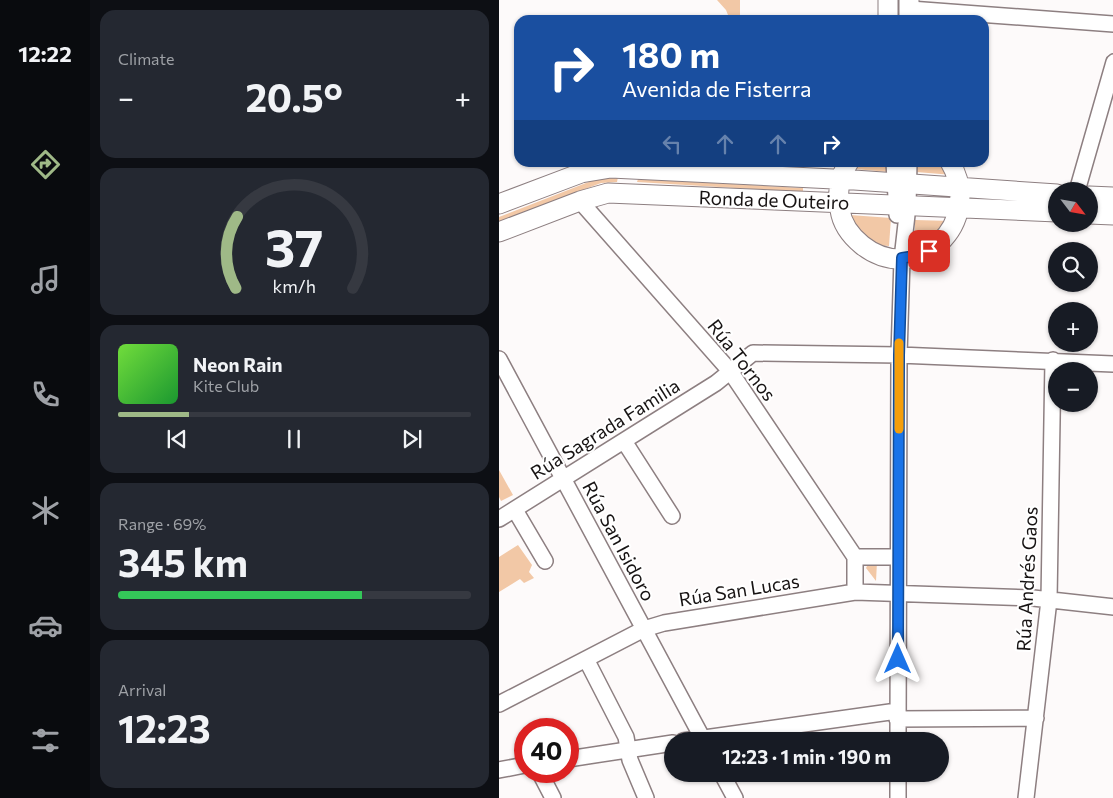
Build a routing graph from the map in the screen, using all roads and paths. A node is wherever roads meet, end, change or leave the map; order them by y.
1 (888, 0) edge
2 (909, 7) edge
3 (889, 15) edge
4 (1113, 24) edge
5 (1113, 62) edge
6 (896, 167) edge
7 (907, 167) edge
8 (953, 167) edge
9 (838, 171) edge
10 (1080, 182) edge
11 (901, 184) junction
12 (960, 188) junction
13 (1048, 193) edge
14 (1098, 197) edge
15 (1113, 198) edge
16 (580, 201) junction
17 (839, 203) junction
18 (499, 204) edge
19 (902, 205) junction
20 (960, 207) junction
21 (1048, 212) edge
22 (1098, 214) edge
23 (1113, 215) edge
24 (499, 232) edge
25 (902, 258) junction
26 (899, 355) junction
27 (499, 359) edge
28 (1053, 360) junction
29 (1113, 364) edge
30 (730, 371) junction
31 (624, 441) junction
32 (563, 480) junction
33 (515, 510) junction
34 (672, 516) dead end
35 (500, 517) edge
36 (898, 556) junction
37 (855, 557) junction
38 (545, 561) dead end
39 (855, 592) junction
40 (898, 592) junction
41 (1049, 600) junction
42 (1113, 607) edge
43 (644, 629) junction
44 (586, 659) junction
45 (499, 704) edge
46 (897, 715) junction
47 (1036, 718) junction
48 (699, 732) edge
49 (765, 732) edge
50 (897, 732) edge
51 (664, 744) edge
52 (628, 749) junction
53 (579, 757) edge
54 (514, 767) edge
55 (499, 770) edge
56 (726, 782) edge
57 (898, 782) edge
58 (545, 783) edge
59 (553, 798) edge
60 (646, 798) edge
61 (735, 798) edge
62 (898, 798) edge
63 (1027, 798) edge

1 - 3 main road
2 - 4 street
5 - 10 street
6 - 11 street
7 - 11 street
8 - 12 main road
9 - 11 main road, Ronda de Outeiro
9 - 17 main road
9 - 18 main road, Ronda de Outeiro
11 - 12 main road, Ronda de Outeiro
11 - 19 street
12 - 13 main road, Ronda de Outeiro
12 - 20 main road
14 - 15 main road
16 - 17 main road, Ronda de Outeiro
16 - 24 main road, Ronda de Outeiro
16 - 30 street, Rúa Tornos
17 - 19 main road, Ronda de Outeiro
17 - 25 main road
19 - 20 main road, Ronda de Outeiro
19 - 25 street
20 - 21 main road, Ronda de Outeiro
20 - 25 main road
22 - 23 main road
25 - 26 street
26 - 28 street, Rúa Sagrada Familia
26 - 30 street, Rúa Sagrada Familia
26 - 36 street
27 - 32 street, Rúa San Isidoro
28 - 29 street, Rúa Sagrada Familia
28 - 41 street, Rúa Andrés Gaos
30 - 31 street, Rúa Sagrada Familia
30 - 37 street, Rúa Tornos
31 - 32 street, Rúa Sagrada Familia
31 - 34 street
32 - 33 street, Rúa Sagrada Familia
32 - 43 street, Rúa San Isidoro
33 - 35 street, Rúa Sagrada Familia
33 - 38 street
36 - 37 street
36 - 40 street
37 - 39 street
39 - 40 street, Rúa San Lucas
39 - 43 street, Rúa San Lucas
40 - 41 street, Rúa San Lucas
40 - 46 street
41 - 42 street, Rúa San Lucas
41 - 47 street, Rúa Andrés Gaos
43 - 44 street, Rúa San Lucas
43 - 48 street, Rúa San Isidoro
44 - 45 street, Rúa San Lucas
44 - 52 street
46 - 47 street
46 - 49 street
46 - 50 street
47 - 63 street, Rúa Andrés Gaos
51 - 52 street
52 - 53 street
52 - 60 street
54 - 55 street
56 - 61 street
57 - 62 street
58 - 59 street

